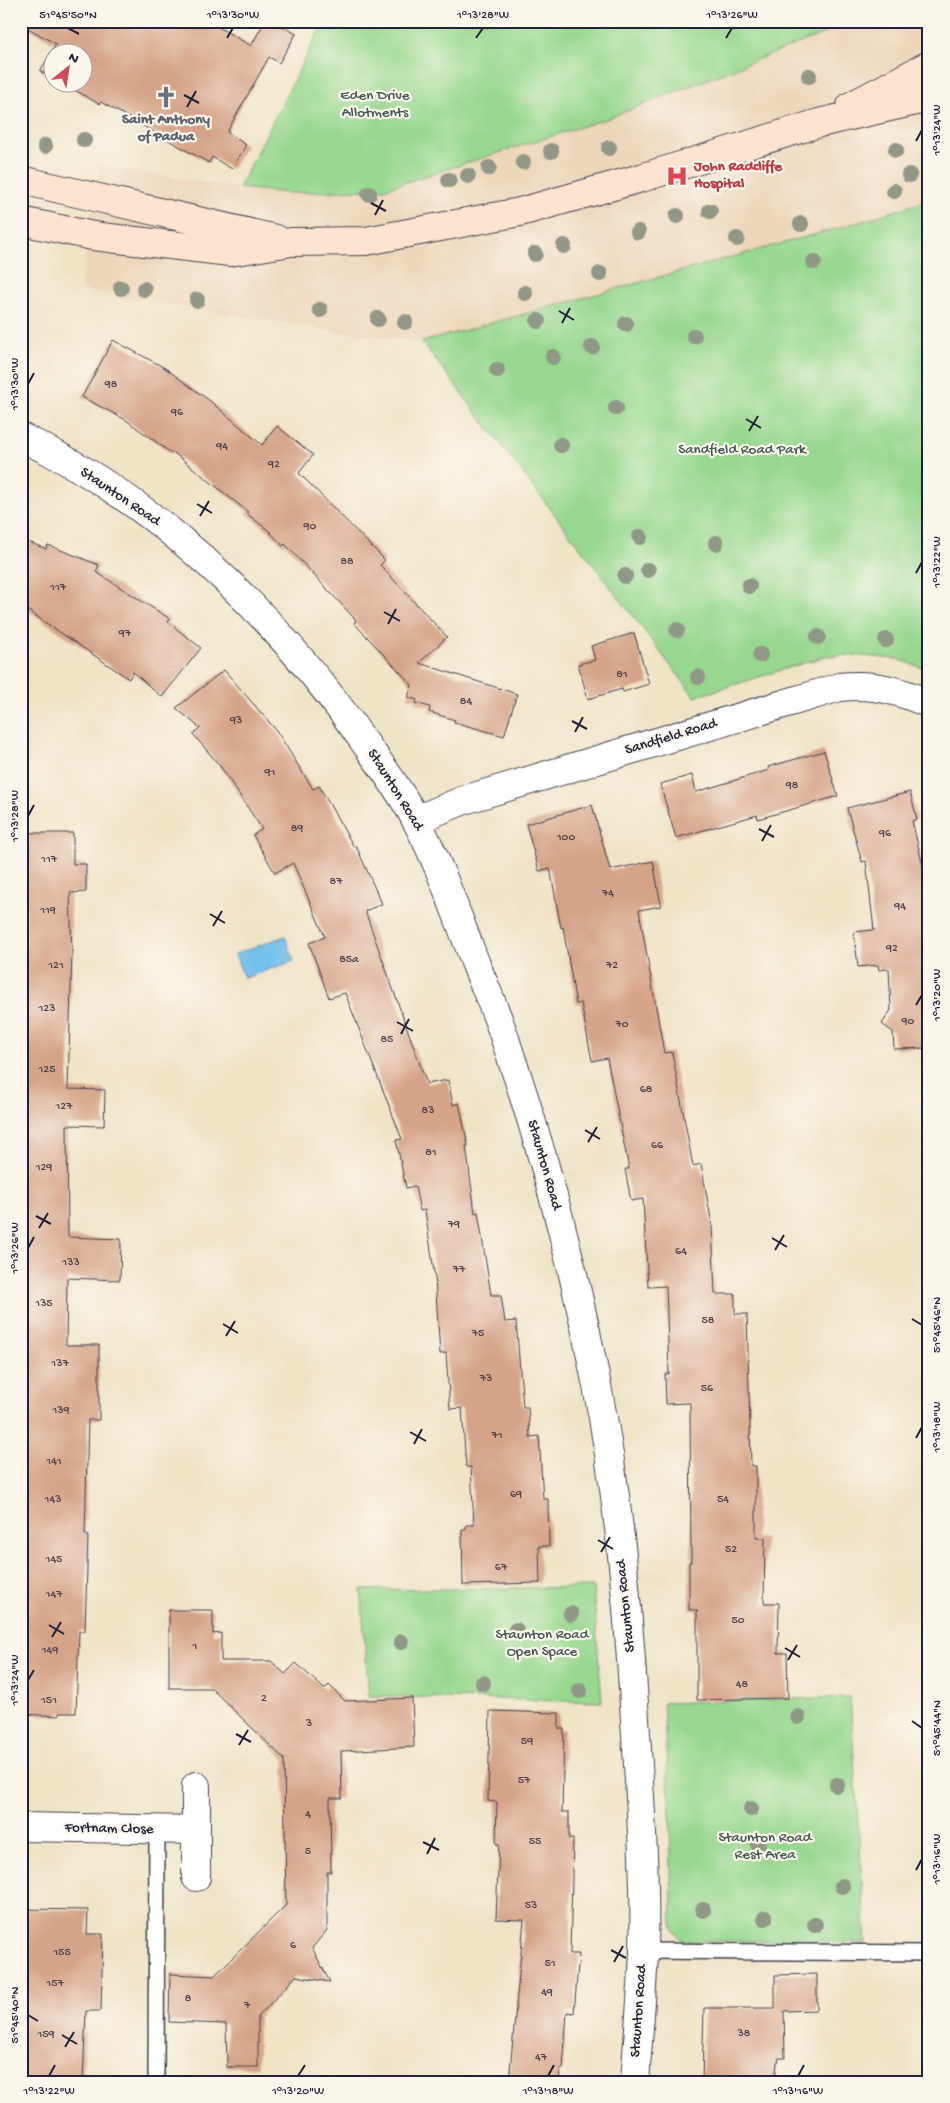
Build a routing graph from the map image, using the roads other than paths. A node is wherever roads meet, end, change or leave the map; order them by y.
1 (929, 65) edge
2 (929, 98) edge
3 (819, 123) junction
4 (21, 180) edge
5 (21, 221) edge
6 (291, 242) junction
7 (21, 436) edge
8 (929, 704) edge
9 (416, 820) junction
10 (196, 1786) dead end
11 (21, 1827) edge
12 (156, 1830) junction
13 (196, 1830) junction
14 (196, 1878) dead end
15 (644, 1951) junction
16 (929, 1953) edge
17 (156, 2082) edge
18 (635, 2082) edge

1 - 3 street
2 - 3 street
3 - 6 street
4 - 6 street
5 - 6 street
7 - 9 street, Staunton Road
8 - 9 street, Sandfield Road
9 - 15 street, Staunton Road
10 - 13 street
11 - 12 street, Fortnam Close
12 - 13 street, Fortnam Close
12 - 17 lane
13 - 14 street
15 - 16 lane
15 - 18 street, Staunton Road

